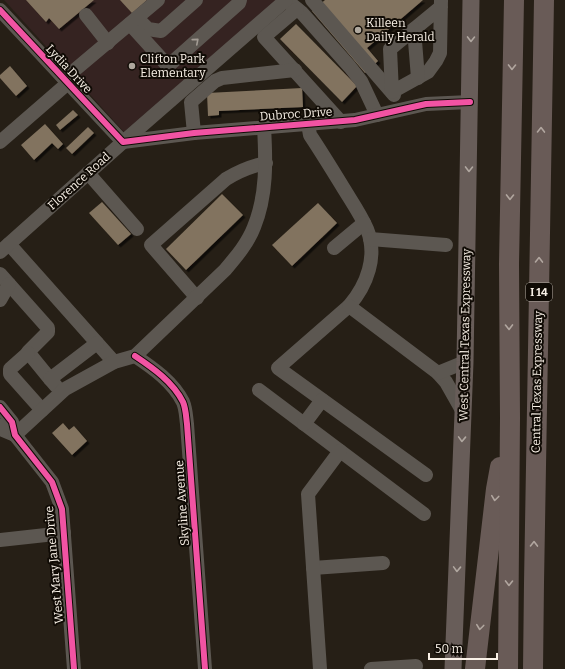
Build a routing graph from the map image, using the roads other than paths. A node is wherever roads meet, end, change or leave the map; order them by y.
1 (158, 0) edge
2 (196, 0) edge
3 (240, 0) edge
4 (313, 0) edge
5 (471, 0) edge
6 (514, 0) edge
7 (544, 0) edge
8 (283, 4) edge
9 (441, 4) edge
10 (0, 10) edge
11 (86, 15) dead end
12 (133, 21) junction
13 (414, 29) junction
14 (108, 43) junction
15 (295, 70) junction
16 (418, 78) junction
17 (66, 81) junction
18 (392, 92) junction
19 (470, 102) junction
20 (406, 108) junction
21 (377, 115) junction
22 (342, 122) junction
23 (308, 124) junction
24 (264, 127) junction
25 (194, 133) junction
26 (0, 142) edge
27 (123, 142) junction
28 (266, 163) junction
29 (88, 173) junction
30 (364, 223) junction
31 (137, 229) dead end
32 (370, 239) junction
33 (446, 246) dead end
34 (5, 248) edge
35 (334, 248) dead end
36 (4, 279) edge
37 (197, 298) junction
38 (0, 300) edge
39 (349, 306) junction
40 (97, 343) junction
41 (28, 353) junction
42 (135, 356) junction
43 (114, 362) junction
44 (465, 362) junction
45 (438, 373) junction
46 (50, 379) junction
47 (259, 390) dead end
48 (62, 392) junction
49 (322, 400) junction
50 (0, 407) edge
51 (42, 410) junction
52 (463, 412) junction
53 (510, 418) junction
54 (304, 424) junction
55 (4, 431) edge
56 (340, 451) junction
57 (426, 475) dead end
58 (424, 514) dead end
59 (64, 533) junction
60 (0, 540) edge
61 (384, 563) dead end
62 (313, 568) junction
63 (416, 666) dead end
64 (74, 669) edge
65 (205, 669) edge
66 (320, 669) edge
67 (371, 669) edge
68 (453, 669) edge
69 (475, 669) edge
70 (508, 669) edge
71 (534, 669) edge

1 - 12 street
2 - 12 street
12 -> 3 street
4 - 18 street
5 -> 19 main road, West Central Texas Expressway
6 -> 53 highway, I 14
71 -> 7 highway, Central Texas Expressway / I 14
8 - 15 street
8 - 21 street
8 - 27 street, Florence Road
9 - 13 street
9 - 16 street
10 - 17 street, Lydia Drive
11 - 14 street
12 - 14 street
13 - 16 street
13 - 18 street
14 - 17 street
15 - 22 street
15 - 25 street
16 - 18 street
17 - 26 street
17 - 27 street, Lydia Drive
18 - 20 street
19 - 20 street, Dubroc Drive
19 -> 44 main road, West Central Texas Expressway
20 - 21 street, Dubroc Drive
21 - 22 street, Dubroc Drive
22 - 23 street, Dubroc Drive
23 - 24 street, Dubroc Drive
23 - 30 street
24 - 25 street, Dubroc Drive
24 - 28 street
25 - 27 street, Dubroc Drive
27 - 29 street, Florence Road
28 - 37 street
28 - 37 street
29 - 31 street
29 - 34 street, Florence Road
30 - 32 street
30 - 35 street
32 - 33 street
32 - 39 street
34 - 40 street
36 - 38 street
36 - 41 street
37 - 42 street
39 - 45 street
39 - 49 street
40 - 43 street
40 - 46 street
41 - 46 street
41 - 51 street
42 - 43 street
42 - 65 street, Skyline Avenue
43 - 48 street
44 - 45 street
44 - 52 main road, West Central Texas Expressway
45 - 52 street
46 - 48 street
47 - 54 street
48 - 51 street
49 - 54 street
49 - 57 street
50 - 55 street, West Mary Jane Drive
51 - 55 street
52 -> 68 main road, West Central Texas Expressway
53 -> 69 highway
53 -> 70 highway, I 14
54 - 56 street
55 - 59 street, West Mary Jane Drive
56 - 58 street
56 - 62 street
59 - 60 street
59 - 64 street, West Mary Jane Drive
61 - 62 street
62 - 66 street
63 - 67 street

